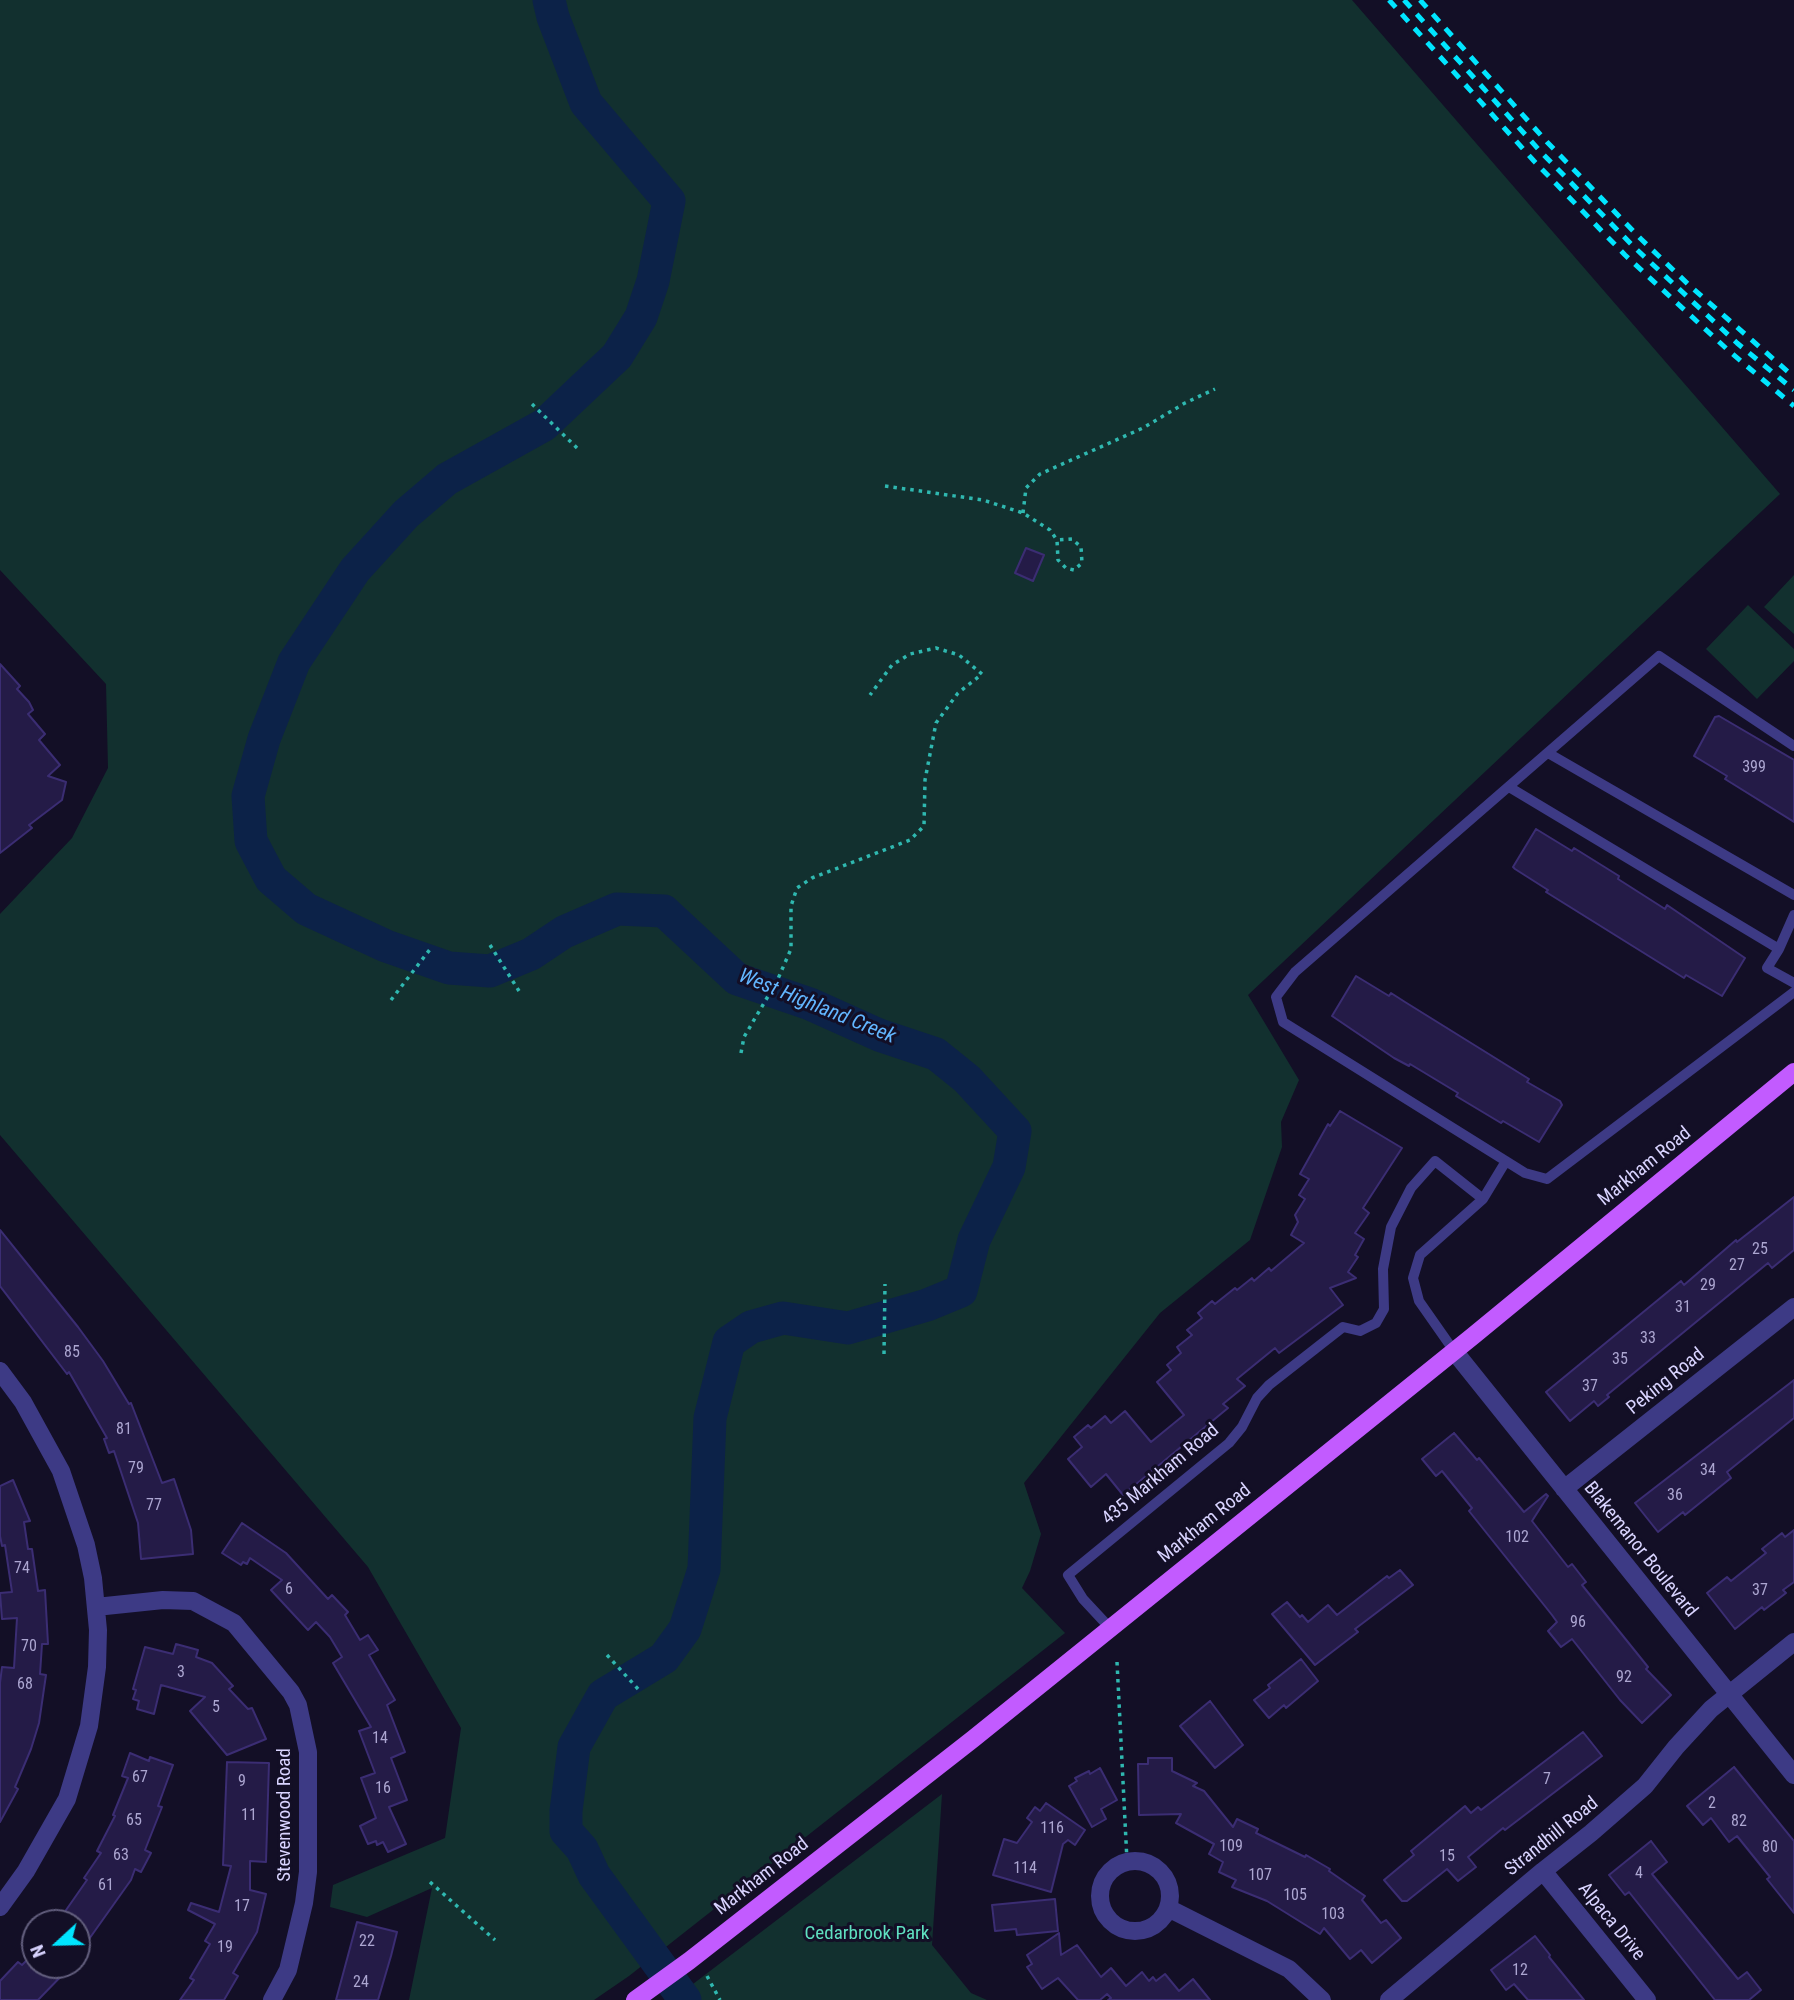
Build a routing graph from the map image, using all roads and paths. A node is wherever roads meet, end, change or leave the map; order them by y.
1 (1215, 389) dead end
2 (533, 404) dead end
3 (577, 448) dead end
4 (885, 486) dead end
5 (1023, 513) junction
6 (1058, 540) junction
7 (870, 695) dead end
8 (1794, 746) edge
9 (1548, 753) junction
10 (1509, 787) junction
11 (1794, 895) edge
12 (1794, 915) edge
13 (490, 945) dead end
14 (431, 948) dead end
15 (1779, 949) junction
16 (1794, 983) edge
17 (519, 991) dead end
18 (1794, 992) edge
19 (391, 1000) dead end
20 (741, 1053) dead end
21 (1794, 1072) edge
22 (1506, 1161) junction
23 (1483, 1199) junction
24 (885, 1284) dead end
25 (1794, 1307) edge
26 (1454, 1350) junction
27 (884, 1354) dead end
28 (0, 1371) edge
29 (1564, 1489) junction
30 (96, 1607) junction
31 (1110, 1628) junction
32 (1794, 1642) edge
33 (607, 1656) dead end
34 (1117, 1662) dead end
35 (639, 1690) dead end
36 (1728, 1694) junction
37 (1794, 1775) edge
38 (1126, 1861) junction
39 (1543, 1871) junction
40 (430, 1882) dead end
41 (0, 1907) edge
42 (1168, 1908) junction
43 (495, 1940) dead end
44 (707, 1976) dead end
45 (272, 2000) edge
46 (635, 2000) edge
47 (720, 2000) edge
48 (1322, 2000) edge
49 (1389, 2000) edge
50 (1647, 2000) edge

1 - 5 path
2 - 3 path
4 - 5 path
5 - 6 path
6 - 6 path
7 - 20 path
8 - 9 lane
9 - 10 lane
9 - 11 lane
10 - 15 lane
10 - 22 lane
12 - 15 lane
13 - 17 path
14 - 19 path
15 - 16 lane
18 - 22 lane
21 - 26 main road, Markham Road
22 - 23 lane
23 - 26 lane
23 - 31 lane, 435 Markham Road
24 - 27 path
25 - 29 street, Peking Road
26 - 29 street, Blakemanor Boulevard
26 - 31 main road, Markham Road
28 - 30 street
29 - 36 street, Blakemanor Boulevard
30 - 41 street
30 - 45 street, Stevenwood Road
31 - 46 main road, Markham Road
32 - 36 street, Strandhill Road
33 - 35 path
34 - 38 path
36 - 37 street, Blakemanor Boulevard
36 - 39 street, Strandhill Road
38 - 42 street
38 - 42 street
39 - 49 street, Strandhill Road
39 - 50 street, Alpaca Drive
40 - 43 path
42 - 48 street
44 - 47 path

